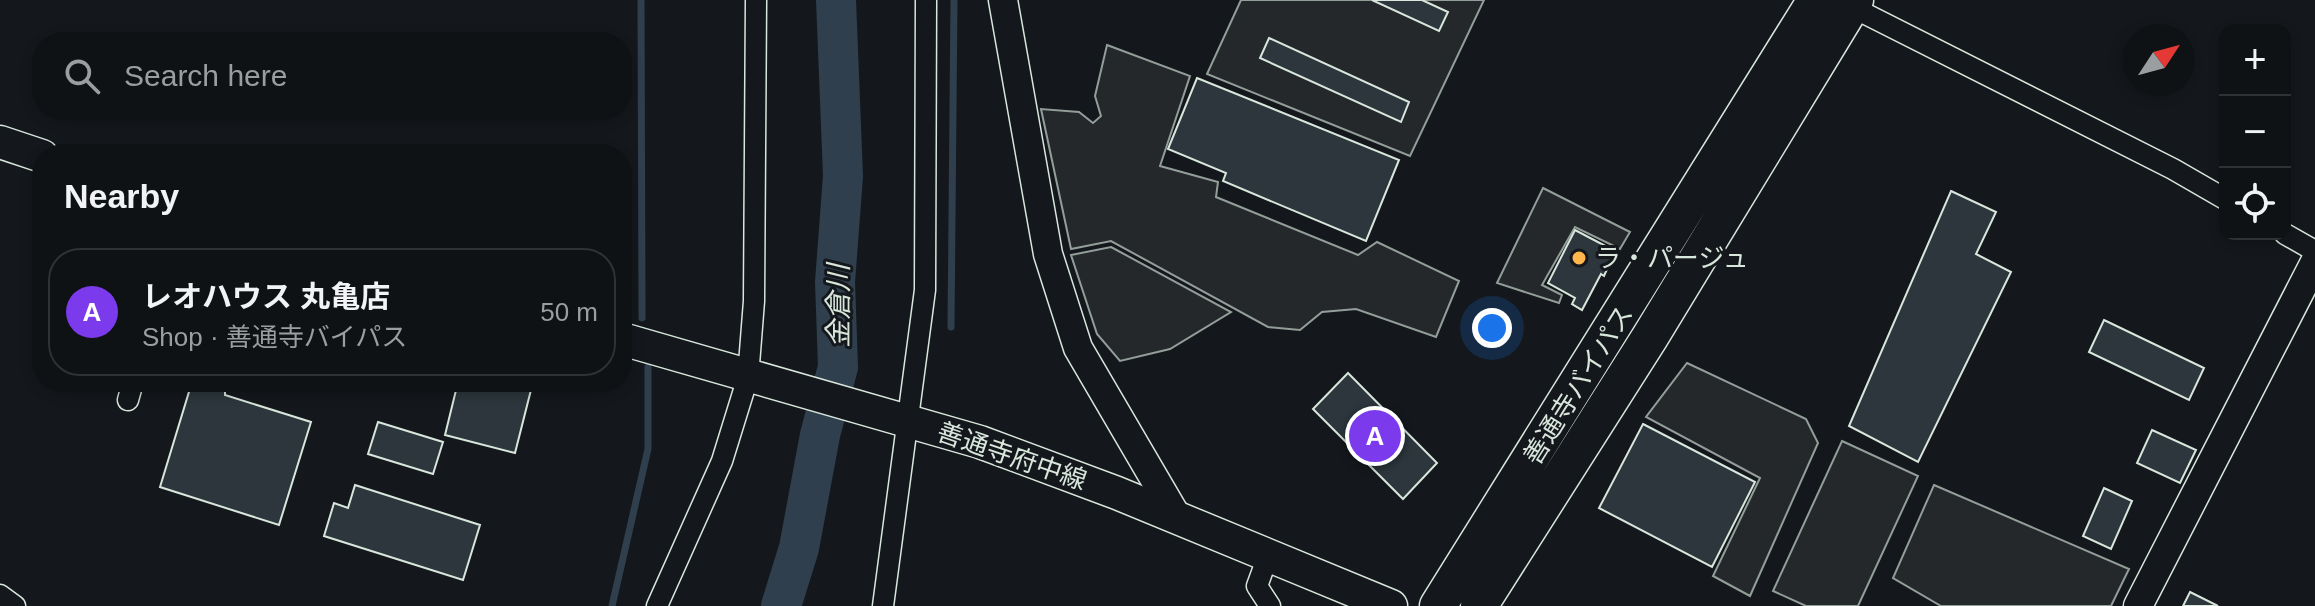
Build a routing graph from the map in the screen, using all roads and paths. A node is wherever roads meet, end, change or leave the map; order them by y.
1 (756, 0) edge
2 (926, 0) edge
3 (1003, 0) edge
4 (1816, 0) edge
5 (1848, 2) edge
6 (0, 142) edge
7 (32, 153) edge
8 (2219, 196) edge
9 (2291, 237) edge
10 (2315, 251) edge
11 (2315, 262) edge
12 (632, 342) edge
13 (757, 379) junction
14 (897, 419) junction
15 (1178, 519) junction
16 (1268, 556) junction
17 (0, 595) edge
18 (15, 606) edge
19 (657, 606) edge
20 (883, 606) edge
21 (1270, 606) edge
22 (1391, 606) edge
23 (1438, 606) edge
24 (1479, 606) edge
25 (2138, 606) edge

1 - 13 street
2 - 14 street
3 - 15 street
4 - 23 highway, 善通寺バイパス
5 - 8 street
5 - 24 highway, 善通寺バイパス
6 - 7 main road
9 - 10 street
11 - 25 street
12 - 13 main road, 善通寺府中線
13 - 14 main road, 善通寺府中線
13 - 19 street
14 - 15 main road, 善通寺府中線
14 - 20 street
15 - 16 main road, 善通寺府中線
16 - 21 street
16 - 22 main road, 善通寺府中線
17 - 18 street

